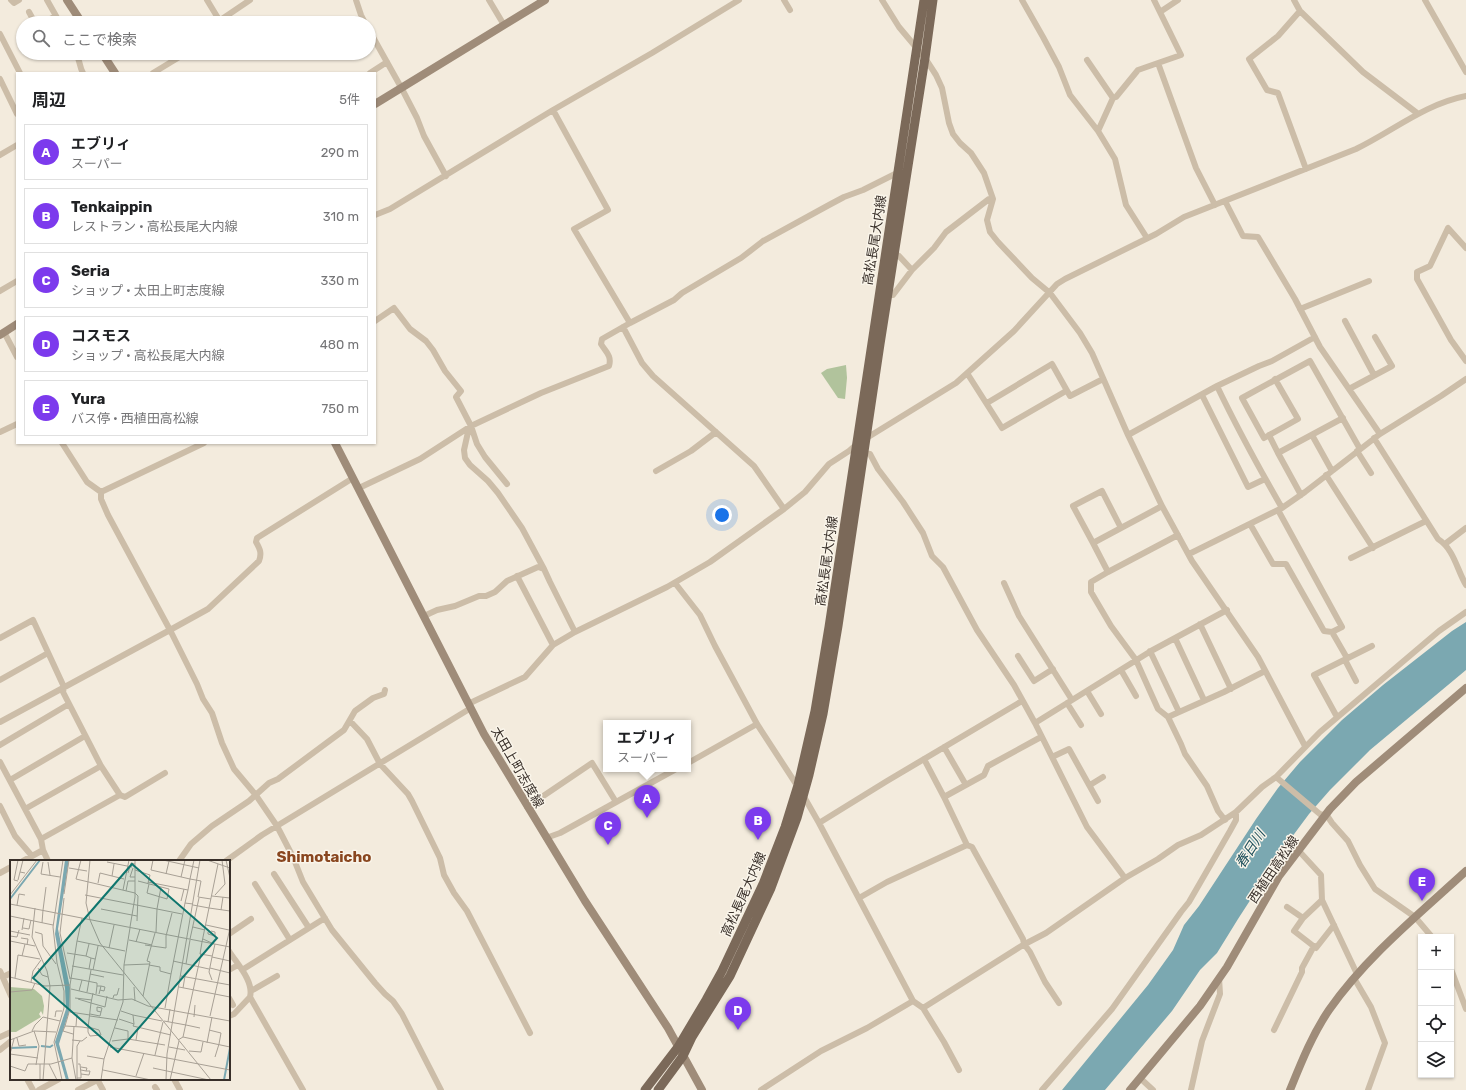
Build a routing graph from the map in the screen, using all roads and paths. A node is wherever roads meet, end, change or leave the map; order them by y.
1 (11, 0) edge
2 (19, 0) edge
3 (47, 0) edge
4 (67, 0) edge
5 (207, 0) edge
6 (250, 0) edge
7 (356, 0) edge
8 (489, 0) edge
9 (545, 0) edge
10 (739, 0) edge
11 (784, 0) edge
12 (882, 0) edge
13 (924, 0) edge
14 (933, 0) edge
15 (1022, 0) edge
16 (1154, 0) edge
17 (1178, 0) edge
18 (1294, 0) edge
19 (1425, 0) edge
20 (790, 10) dead end
21 (1300, 11) junction
22 (29, 12) dead end
23 (1160, 12) junction
24 (31, 16) edge
25 (56, 16) edge
26 (77, 16) edge
27 (216, 16) edge
28 (228, 16) edge
29 (361, 16) edge
30 (504, 25) junction
31 (0, 34) edge
32 (376, 42) edge
33 (917, 48) junction
34 (925, 58) junction
35 (80, 60) edge
36 (107, 60) edge
37 (174, 60) edge
38 (1087, 60) dead end
39 (387, 62) junction
40 (1158, 63) junction
41 (19, 72) edge
42 (82, 72) edge
43 (114, 72) edge
44 (155, 72) edge
45 (372, 72) edge
46 (1466, 72) edge
47 (0, 80) edge
48 (402, 89) junction
49 (1466, 96) edge
50 (1113, 98) junction
51 (14, 101) edge
52 (376, 103) edge
53 (553, 110) junction
54 (1417, 113) junction
55 (1098, 131) junction
56 (16, 146) edge
57 (0, 155) edge
58 (908, 167) junction
59 (1306, 169) junction
60 (897, 173) junction
61 (446, 176) junction
62 (993, 199) junction
63 (1225, 201) junction
64 (1215, 205) junction
65 (376, 215) edge
66 (1147, 238) junction
67 (1466, 248) edge
68 (895, 254) junction
69 (912, 270) junction
70 (1369, 281) dead end
71 (16, 282) edge
72 (0, 291) edge
73 (1050, 293) junction
74 (888, 294) junction
75 (1300, 308) junction
76 (376, 320) edge
77 (1345, 321) dead end
78 (630, 323) junction
79 (16, 325) edge
80 (623, 327) junction
81 (2, 333) edge
82 (1315, 337) junction
83 (1375, 337) dead end
84 (16, 355) edge
85 (1466, 361) edge
86 (967, 374) junction
87 (1374, 375) junction
88 (1103, 379) junction
89 (1275, 379) junction
90 (1466, 379) edge
91 (1217, 386) junction
92 (1349, 389) junction
93 (1066, 391) junction
94 (1202, 395) junction
95 (987, 404) junction
96 (1343, 418) junction
97 (16, 424) edge
98 (471, 426) junction
99 (0, 432) edge
100 (468, 432) dead end
101 (716, 432) junction
102 (1380, 434) junction
103 (1128, 435) junction
104 (1269, 435) junction
105 (1312, 435) junction
106 (867, 438) junction
107 (1374, 438) junction
108 (63, 444) edge
109 (202, 444) edge
110 (336, 444) edge
111 (857, 444) junction
112 (1359, 450) junction
113 (864, 453) junction
114 (1278, 453) junction
115 (656, 471) dead end
116 (1332, 471) junction
117 (1371, 473) dead end
118 (1326, 476) junction
119 (353, 478) junction
120 (1265, 479) junction
121 (507, 484) dead end
122 (359, 488) junction
123 (101, 492) junction
124 (1301, 495) junction
125 (1162, 506) junction
126 (784, 509) junction
127 (1280, 509) junction
128 (1426, 521) junction
129 (1250, 524) junction
130 (1121, 528) junction
131 (1466, 528) edge
132 (1178, 535) junction
133 (1093, 544) junction
134 (1445, 544) junction
135 (1373, 548) junction
136 (1189, 554) junction
137 (1351, 558) dead end
138 (544, 569) junction
139 (1108, 572) junction
140 (517, 576) junction
141 (676, 582) junction
142 (1004, 583) dead end
143 (1466, 585) edge
144 (1227, 610) junction
145 (1466, 612) edge
146 (424, 616) junction
147 (1200, 624) junction
148 (170, 630) junction
149 (575, 632) junction
150 (1332, 632) junction
151 (0, 638) edge
152 (1175, 638) junction
153 (553, 645) junction
154 (830, 646) junction
155 (1372, 646) dead end
156 (1150, 652) junction
157 (48, 653) junction
158 (1018, 656) dead end
159 (1346, 659) junction
160 (1136, 660) junction
161 (1053, 669) junction
162 (1121, 670) junction
163 (1265, 671) junction
164 (0, 680) edge
165 (1356, 681) dead end
166 (64, 687) junction
167 (1231, 688) junction
168 (1466, 688) edge
169 (385, 690) dead end
170 (1087, 691) junction
171 (1136, 696) dead end
172 (1204, 700) junction
173 (1022, 701) junction
174 (1070, 701) junction
175 (69, 704) junction
176 (470, 706) junction
177 (1179, 712) junction
178 (1101, 714) dead end
179 (1168, 717) junction
180 (1337, 717) junction
181 (350, 721) junction
182 (0, 722) edge
183 (1035, 723) junction
184 (757, 724) junction
185 (1080, 725) dead end
186 (85, 736) junction
187 (1042, 737) junction
188 (0, 745) edge
189 (944, 746) junction
190 (1305, 746) junction
191 (1052, 757) junction
192 (924, 759) junction
193 (691, 761) edge
194 (0, 762) edge
195 (380, 764) junction
196 (101, 766) junction
197 (671, 772) edge
198 (165, 773) dead end
199 (1103, 777) dead end
200 (1278, 779) junction
201 (10, 780) junction
202 (798, 785) junction
203 (966, 785) junction
204 (1090, 785) junction
205 (255, 794) junction
206 (120, 795) junction
207 (804, 796) junction
208 (944, 797) junction
209 (1098, 801) dead end
210 (616, 802) junction
211 (0, 806) edge
212 (527, 807) junction
213 (25, 809) junction
214 (1236, 812) junction
215 (1326, 814) junction
216 (1224, 820) junction
217 (819, 823) junction
218 (277, 826) junction
219 (546, 838) junction
220 (41, 839) junction
221 (967, 845) junction
222 (43, 850) junction
223 (1298, 851) junction
224 (32, 856) junction
225 (25, 860) edge
226 (48, 860) edge
227 (181, 860) edge
228 (227, 860) edge
229 (10, 868) edge
230 (1466, 871) edge
231 (0, 873) edge
232 (274, 874) dead end
233 (1125, 878) junction
234 (255, 884) dead end
235 (859, 898) junction
236 (1322, 900) junction
237 (1286, 907) dead end
238 (1415, 917) junction
239 (325, 918) junction
240 (1303, 918) junction
241 (251, 919) dead end
242 (1334, 925) junction
243 (308, 928) junction
244 (230, 933) edge
245 (1429, 934) edge
246 (290, 940) junction
247 (1024, 944) junction
248 (1314, 946) junction
249 (230, 953) edge
250 (240, 968) junction
251 (230, 970) edge
252 (1451, 970) edge
253 (1, 974) edge
254 (277, 976) dead end
255 (1356, 976) junction
256 (1219, 978) junction
257 (10, 994) edge
258 (250, 994) junction
259 (230, 1000) edge
260 (913, 1001) junction
261 (1058, 1003) dead end
262 (233, 1005) dead end
263 (923, 1008) junction
264 (1466, 1009) edge
265 (230, 1016) edge
266 (1274, 1030) dead end
267 (10, 1032) edge
268 (530, 1033) dead end
269 (0, 1036) edge
270 (10, 1042) edge
271 (678, 1047) junction
272 (0, 1050) edge
273 (683, 1056) junction
274 (959, 1070) dead end
275 (1140, 1078) junction
276 (28, 1080) edge
277 (57, 1080) edge
278 (96, 1080) edge
279 (98, 1080) edge
280 (175, 1080) edge
281 (33, 1090) edge
282 (39, 1090) edge
283 (78, 1090) edge
284 (103, 1090) edge
285 (180, 1090) edge
286 (303, 1090) edge
287 (441, 1090) edge
288 (645, 1090) edge
289 (658, 1090) edge
290 (702, 1090) edge
291 (761, 1090) edge
292 (1042, 1090) edge
293 (1130, 1090) edge
294 (1153, 1090) edge
295 (1191, 1090) edge
296 (1290, 1090) edge
297 (1368, 1090) edge

1 - 2 street
3 - 25 street
4 - 26 main road
5 - 27 street
6 - 28 street
7 - 29 street
8 - 30 street
9 - 30 main road
10 - 53 street
11 - 20 street
12 - 33 street
13 - 33 main road, 高松長尾大内線
14 - 34 main road, 高松長尾大内線
15 - 55 street
16 - 23 street
17 - 23 street
18 - 21 street
19 - 46 street
21 - 54 street
21 - 59 street
22 - 24 street
23 - 40 street
30 - 48 main road
31 - 41 street
32 - 39 street
33 - 34 street
33 - 60 main road, 高松長尾大内線
34 - 58 main road, 高松長尾大内線
34 - 62 street
35 - 42 street
36 - 43 main road
37 - 44 street
38 - 50 street
39 - 45 street
39 - 48 street
40 - 50 street
40 - 64 street
47 - 51 street
48 - 52 main road
48 - 61 street
49 - 54 street
50 - 55 street
53 - 61 street
53 - 78 street
54 - 59 street
55 - 66 street
56 - 57 street
58 - 60 street
58 - 68 main road, 高松長尾大内線
59 - 63 street
60 - 78 street
60 - 111 main road, 高松長尾大内線
61 - 65 street
62 - 69 street
62 - 73 street
63 - 64 street
63 - 75 street
64 - 66 street
66 - 73 street
67 - 85 street
68 - 69 street
68 - 74 main road, 高松長尾大内線
69 - 74 street
70 - 75 street
71 - 72 street
73 - 86 street
73 - 88 street
74 - 106 main road, 高松長尾大内線
75 - 82 street
76 - 98 street
77 - 87 street
78 - 80 street
79 - 81 main road
80 - 98 street
80 - 101 street
81 - 84 street
82 - 91 street
82 - 92 street
83 - 87 street
86 - 95 street
86 - 106 street
87 - 92 street
88 - 93 street
88 - 103 street
89 - 96 street
89 - 104 street
89 - 104 street
90 - 102 street
91 - 94 street
91 - 120 street
92 - 102 street
93 - 95 street
93 - 95 street
94 - 103 street
94 - 120 street
96 - 105 street
96 - 112 street
97 - 99 street
98 - 121 street
98 - 122 street
100 - 138 street
101 - 115 street
101 - 126 street
102 - 107 street
103 - 125 street
104 - 114 street
105 - 114 street
105 - 116 street
106 - 111 street
106 - 113 main road, 高松長尾大内線
107 - 112 street
107 - 128 street
108 - 123 street
109 - 123 street
110 - 119 main road, 太田上町志度線
111 - 126 street
111 - 154 main road, 高松長尾大内線
112 - 116 street
112 - 117 street
113 - 154 main road, 高松長尾大内線
113 - 173 street
114 - 124 street
116 - 118 street
118 - 124 street
118 - 135 street
119 - 122 main road, 太田上町志度線
119 - 148 street
120 - 127 street
122 - 146 main road, 太田上町志度線
123 - 148 street
124 - 127 street
125 - 130 street
125 - 132 street
126 - 141 street
127 - 129 street
127 - 150 street
128 - 134 street
128 - 135 street
129 - 136 street
129 - 150 street
130 - 133 street
130 - 133 street
131 - 134 street
132 - 136 street
132 - 139 street
133 - 139 street
134 - 143 street
135 - 137 street
136 - 144 street
138 - 140 street
138 - 149 street
139 - 160 street
140 - 146 street
140 - 153 street
141 - 149 street
141 - 184 street
142 - 161 street
144 - 147 street
144 - 163 street
145 - 180 street
146 - 176 main road, 太田上町志度線
147 - 152 street
147 - 167 street
148 - 166 street
148 - 205 street
149 - 153 street
150 - 159 street
151 - 157 street
152 - 156 street
152 - 172 street
153 - 176 street
154 - 202 main road, 高松長尾大内線
154 - 207 main road, 高松長尾大内線
155 - 159 street
156 - 160 street
156 - 177 street
157 - 164 street
157 - 166 street
158 - 161 street
159 - 165 street
159 - 180 street
160 - 162 street
160 - 179 street
161 - 174 street
162 - 170 street
162 - 171 street
163 - 167 street
163 - 190 street
166 - 175 street
166 - 182 street
167 - 172 street
168 - 215 main road, 西植田高松線
169 - 181 street
170 - 174 street
170 - 178 street
172 - 177 street
173 - 183 street
173 - 189 street
174 - 183 street
174 - 185 street
175 - 186 street
175 - 188 street
176 - 195 street
176 - 212 main road, 太田上町志度線
177 - 179 street
179 - 216 street
180 - 190 street
181 - 195 street
181 - 205 street
183 - 187 street
184 - 193 street
184 - 202 street
186 - 196 street
186 - 201 street
187 - 191 street
187 - 203 street
189 - 192 street
189 - 203 street
190 - 200 street
191 - 204 street
191 - 233 street
192 - 208 street
192 - 217 street
194 - 201 street
195 - 218 street
195 - 268 street
196 - 206 street
196 - 213 street
197 - 210 street
198 - 206 street
199 - 204 street
200 - 214 street
200 - 215 street
201 - 213 street
202 - 207 street
202 - 271 main road, 高松長尾大内線
203 - 208 street
204 - 209 street
205 - 218 street
205 - 227 street
206 - 220 street
207 - 217 street
207 - 273 main road, 高松長尾大内線
208 - 221 street
210 - 212 street
210 - 219 street
211 - 224 street
212 - 219 main road, 太田上町志度線
213 - 220 street
214 - 216 street
214 - 292 street
215 - 223 main road, 西植田高松線
215 - 238 street
216 - 233 street
217 - 235 street
218 - 228 street
218 - 239 street
219 - 271 main road, 太田上町志度線
220 - 222 street
221 - 235 street
221 - 247 street
222 - 224 street
222 - 226 street
223 - 236 street
223 - 256 main road, 西植田高松線
224 - 225 street
229 - 231 street
230 - 238 main road
232 - 243 street
233 - 247 street
234 - 246 street
235 - 260 street
236 - 240 street
236 - 242 street
237 - 240 street
238 - 245 street
238 - 255 main road
239 - 243 street
239 - 287 street
240 - 248 street
241 - 244 street
242 - 248 street
242 - 255 street
243 - 246 street
246 - 250 street
247 - 261 street
247 - 263 street
248 - 266 street
249 - 250 street
250 - 251 street
250 - 258 street
252 - 264 street
253 - 257 street
254 - 258 street
255 - 296 main road
255 - 297 street
256 - 275 main road, 西植田高松線
256 - 295 street
258 - 265 street
258 - 286 street
259 - 262 street
260 - 263 street
260 - 291 street
263 - 274 street
267 - 269 street
270 - 272 street
271 - 273 main road, 太田上町志度線
271 - 288 main road, 高松長尾大内線
273 - 289 main road, 高松長尾大内線
273 - 290 main road, 太田上町志度線
275 - 293 main road, 西植田高松線
275 - 294 street
276 - 281 street
277 - 282 street
278 - 283 street
279 - 284 street
280 - 285 street

